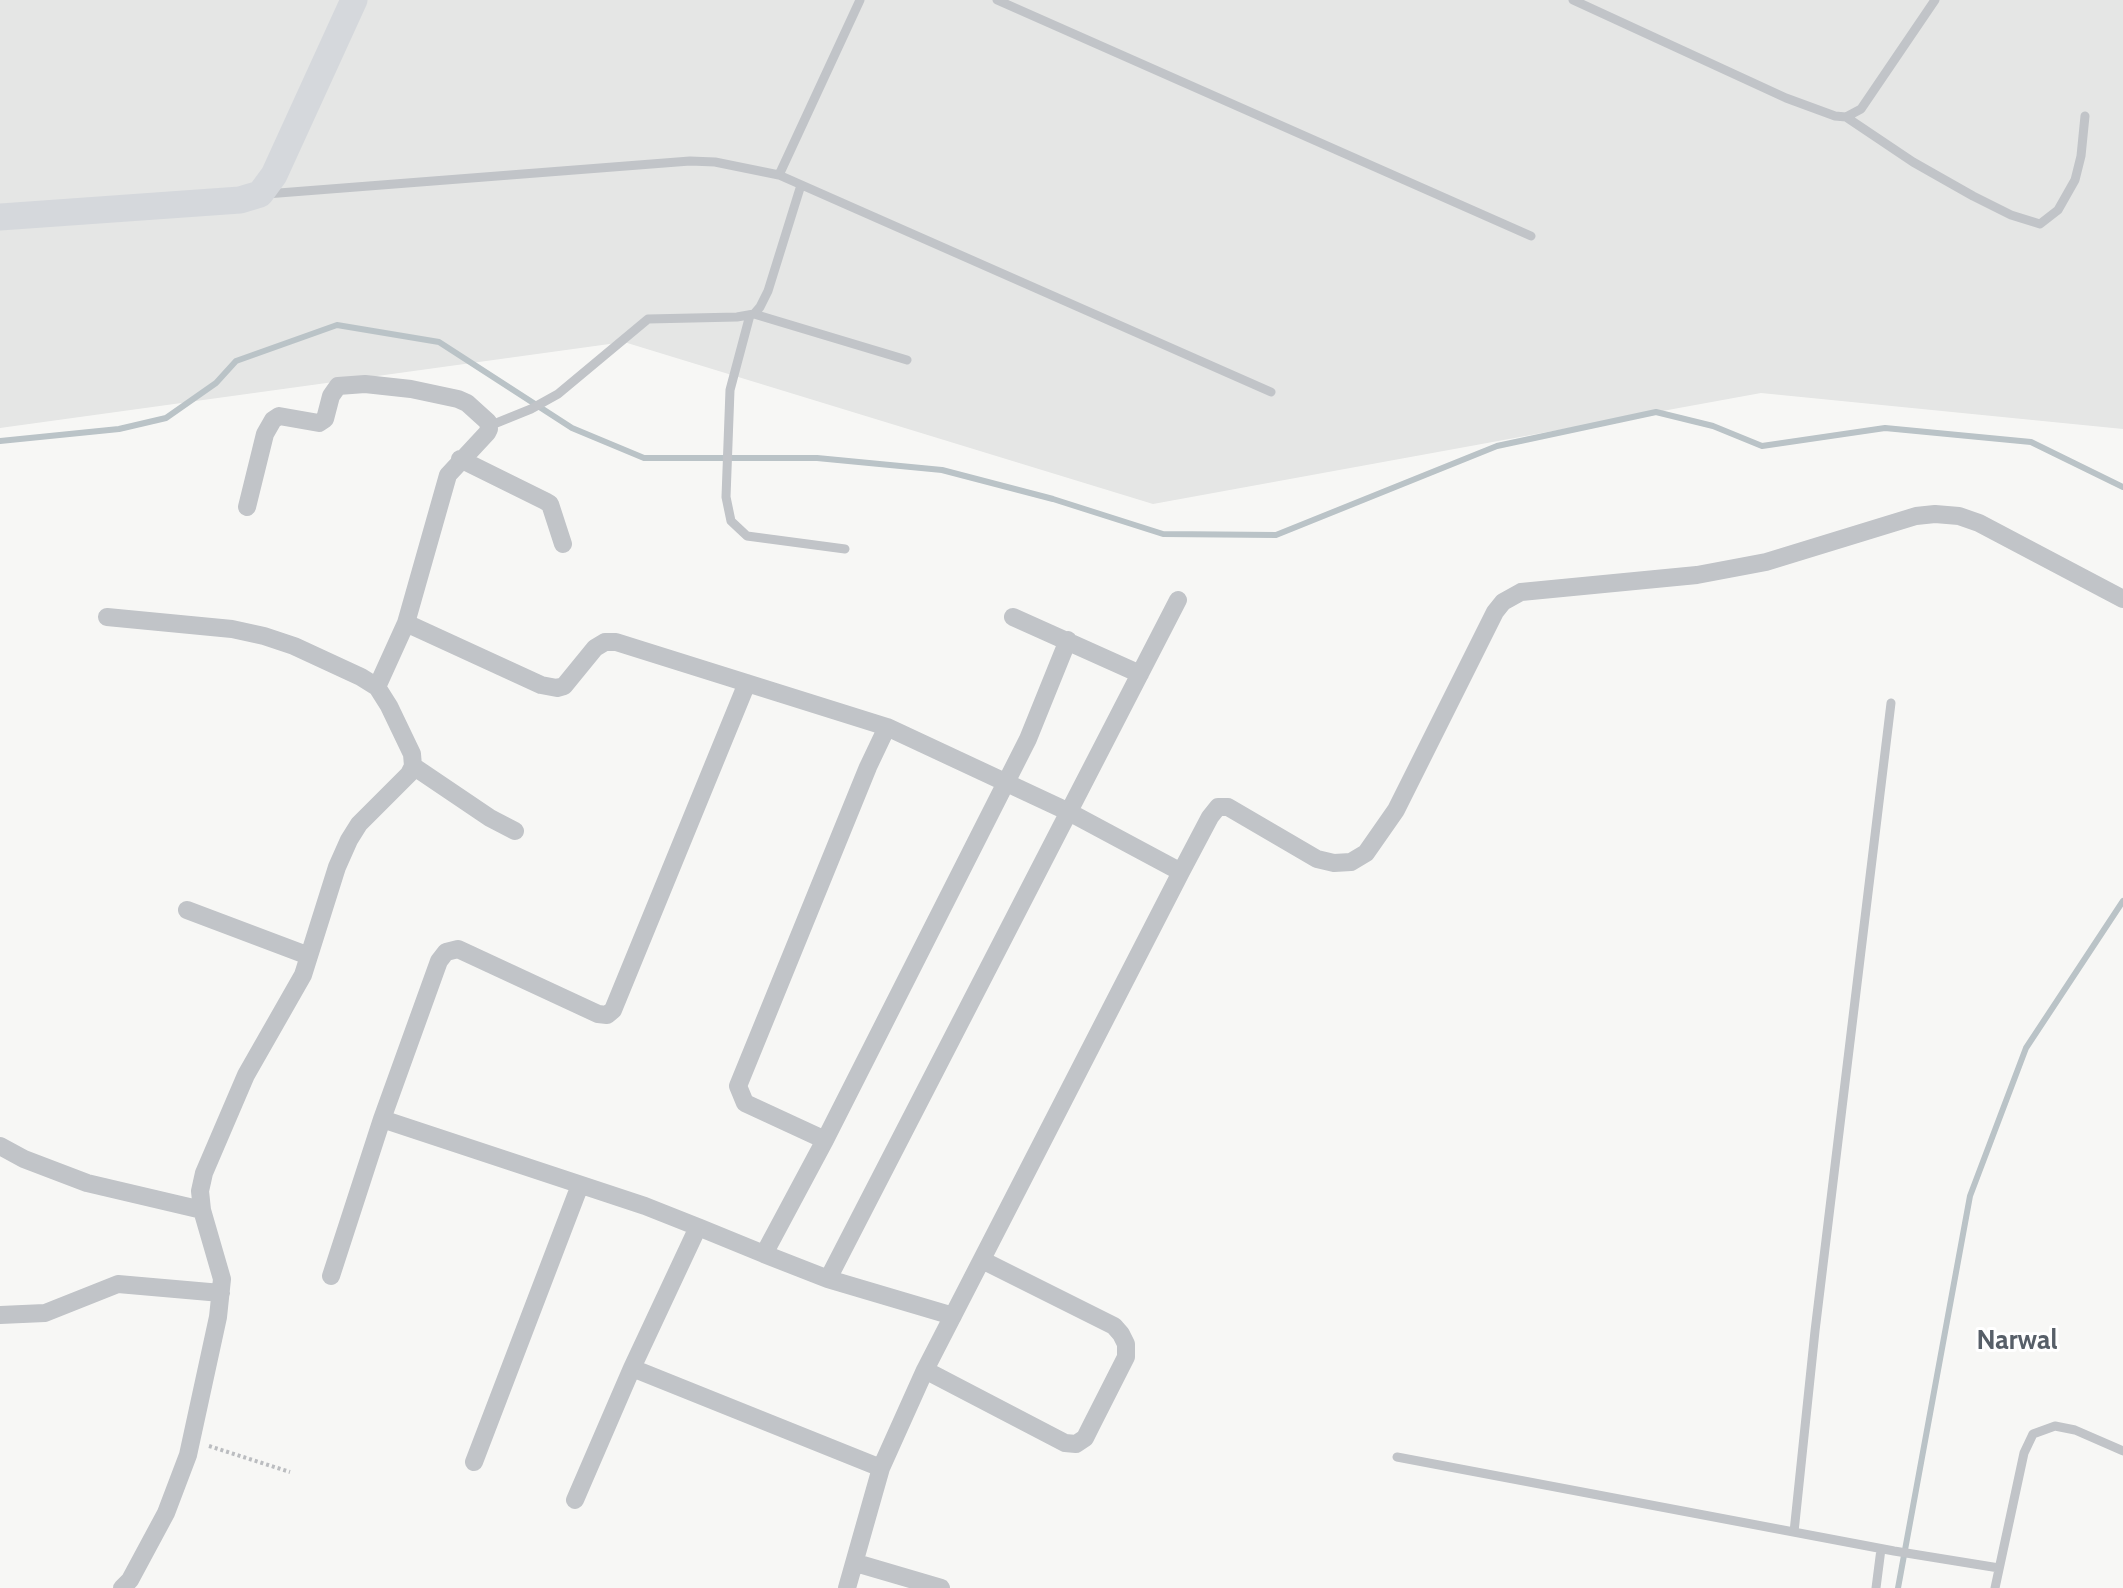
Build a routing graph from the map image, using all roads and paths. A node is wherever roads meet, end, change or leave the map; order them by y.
1 (354, 0) edge
2 (860, 0) edge
3 (997, 0) edge
4 (1573, 0) edge
5 (1935, 0) edge
6 (2085, 116) dead end
7 (1846, 117) junction
8 (779, 176) junction
9 (801, 185) junction
10 (260, 194) junction
11 (0, 217) edge
12 (1531, 236) dead end
13 (752, 314) junction
14 (907, 360) dead end
15 (1271, 392) dead end
16 (489, 426) junction
17 (460, 459) junction
18 (247, 507) dead end
19 (563, 544) dead end
20 (845, 549) dead end
21 (2123, 599) edge
22 (1178, 600) dead end
23 (1013, 616) dead end
24 (107, 617) dead end
25 (406, 623) junction
26 (1068, 640) junction
27 (1140, 674) junction
28 (747, 683) junction
29 (377, 687) junction
30 (1891, 703) dead end
31 (887, 727) junction
32 (413, 766) junction
33 (1006, 782) junction
34 (1069, 812) junction
35 (515, 831) dead end
36 (1180, 872) junction
37 (187, 910) dead end
38 (309, 956) junction
39 (381, 1119) junction
40 (825, 1140) junction
41 (0, 1146) edge
42 (580, 1185) junction
43 (202, 1210) junction
44 (698, 1227) junction
45 (764, 1254) junction
46 (982, 1260) junction
47 (332, 1276) dead end
48 (828, 1279) junction
49 (221, 1293) junction
50 (0, 1315) edge
51 (953, 1316) junction
52 (632, 1368) junction
53 (925, 1370) junction
54 (191, 1440) junction
55 (2123, 1450) edge
56 (1397, 1457) dead end
57 (474, 1462) dead end
58 (881, 1468) junction
59 (290, 1472) dead end
60 (575, 1500) dead end
61 (1794, 1532) junction
62 (1881, 1549) junction
63 (856, 1563) junction
64 (1999, 1568) junction
65 (132, 1585) edge
66 (847, 1588) edge
67 (941, 1588) edge
68 (1875, 1588) edge
69 (1995, 1588) edge

1 - 10 street
2 - 8 lane
3 - 12 lane
4 - 7 lane
5 - 7 lane
6 - 7 lane
8 - 9 lane
8 - 10 lane
9 - 13 lane
9 - 15 lane
10 - 11 street
13 - 14 lane
13 - 16 lane
13 - 20 lane
16 - 17 street
16 - 18 street
17 - 19 street
17 - 25 street
21 - 36 street
22 - 27 street
23 - 26 street
24 - 29 street
25 - 28 street
25 - 29 street
26 - 27 street
26 - 33 street
27 - 34 street
28 - 31 street
28 - 39 street
29 - 32 street
30 - 61 lane
31 - 33 street
31 - 40 street
32 - 35 street
32 - 38 street
33 - 34 street
33 - 40 street
34 - 36 street
34 - 48 street
36 - 46 street
37 - 38 street
38 - 43 street
39 - 42 street
39 - 47 street
40 - 45 street
41 - 43 street
42 - 44 street
42 - 57 street
43 - 49 street
44 - 45 street
44 - 52 street
45 - 48 street
46 - 51 street
46 - 53 street
48 - 51 street
49 - 50 street
49 - 54 street
51 - 53 street
52 - 58 street
52 - 60 street
53 - 58 street
54 - 59 path
54 - 65 street
55 - 64 lane
56 - 61 lane
58 - 63 street
61 - 62 lane
62 - 64 lane
62 - 68 lane
63 - 66 street
63 - 67 street
64 - 69 lane

